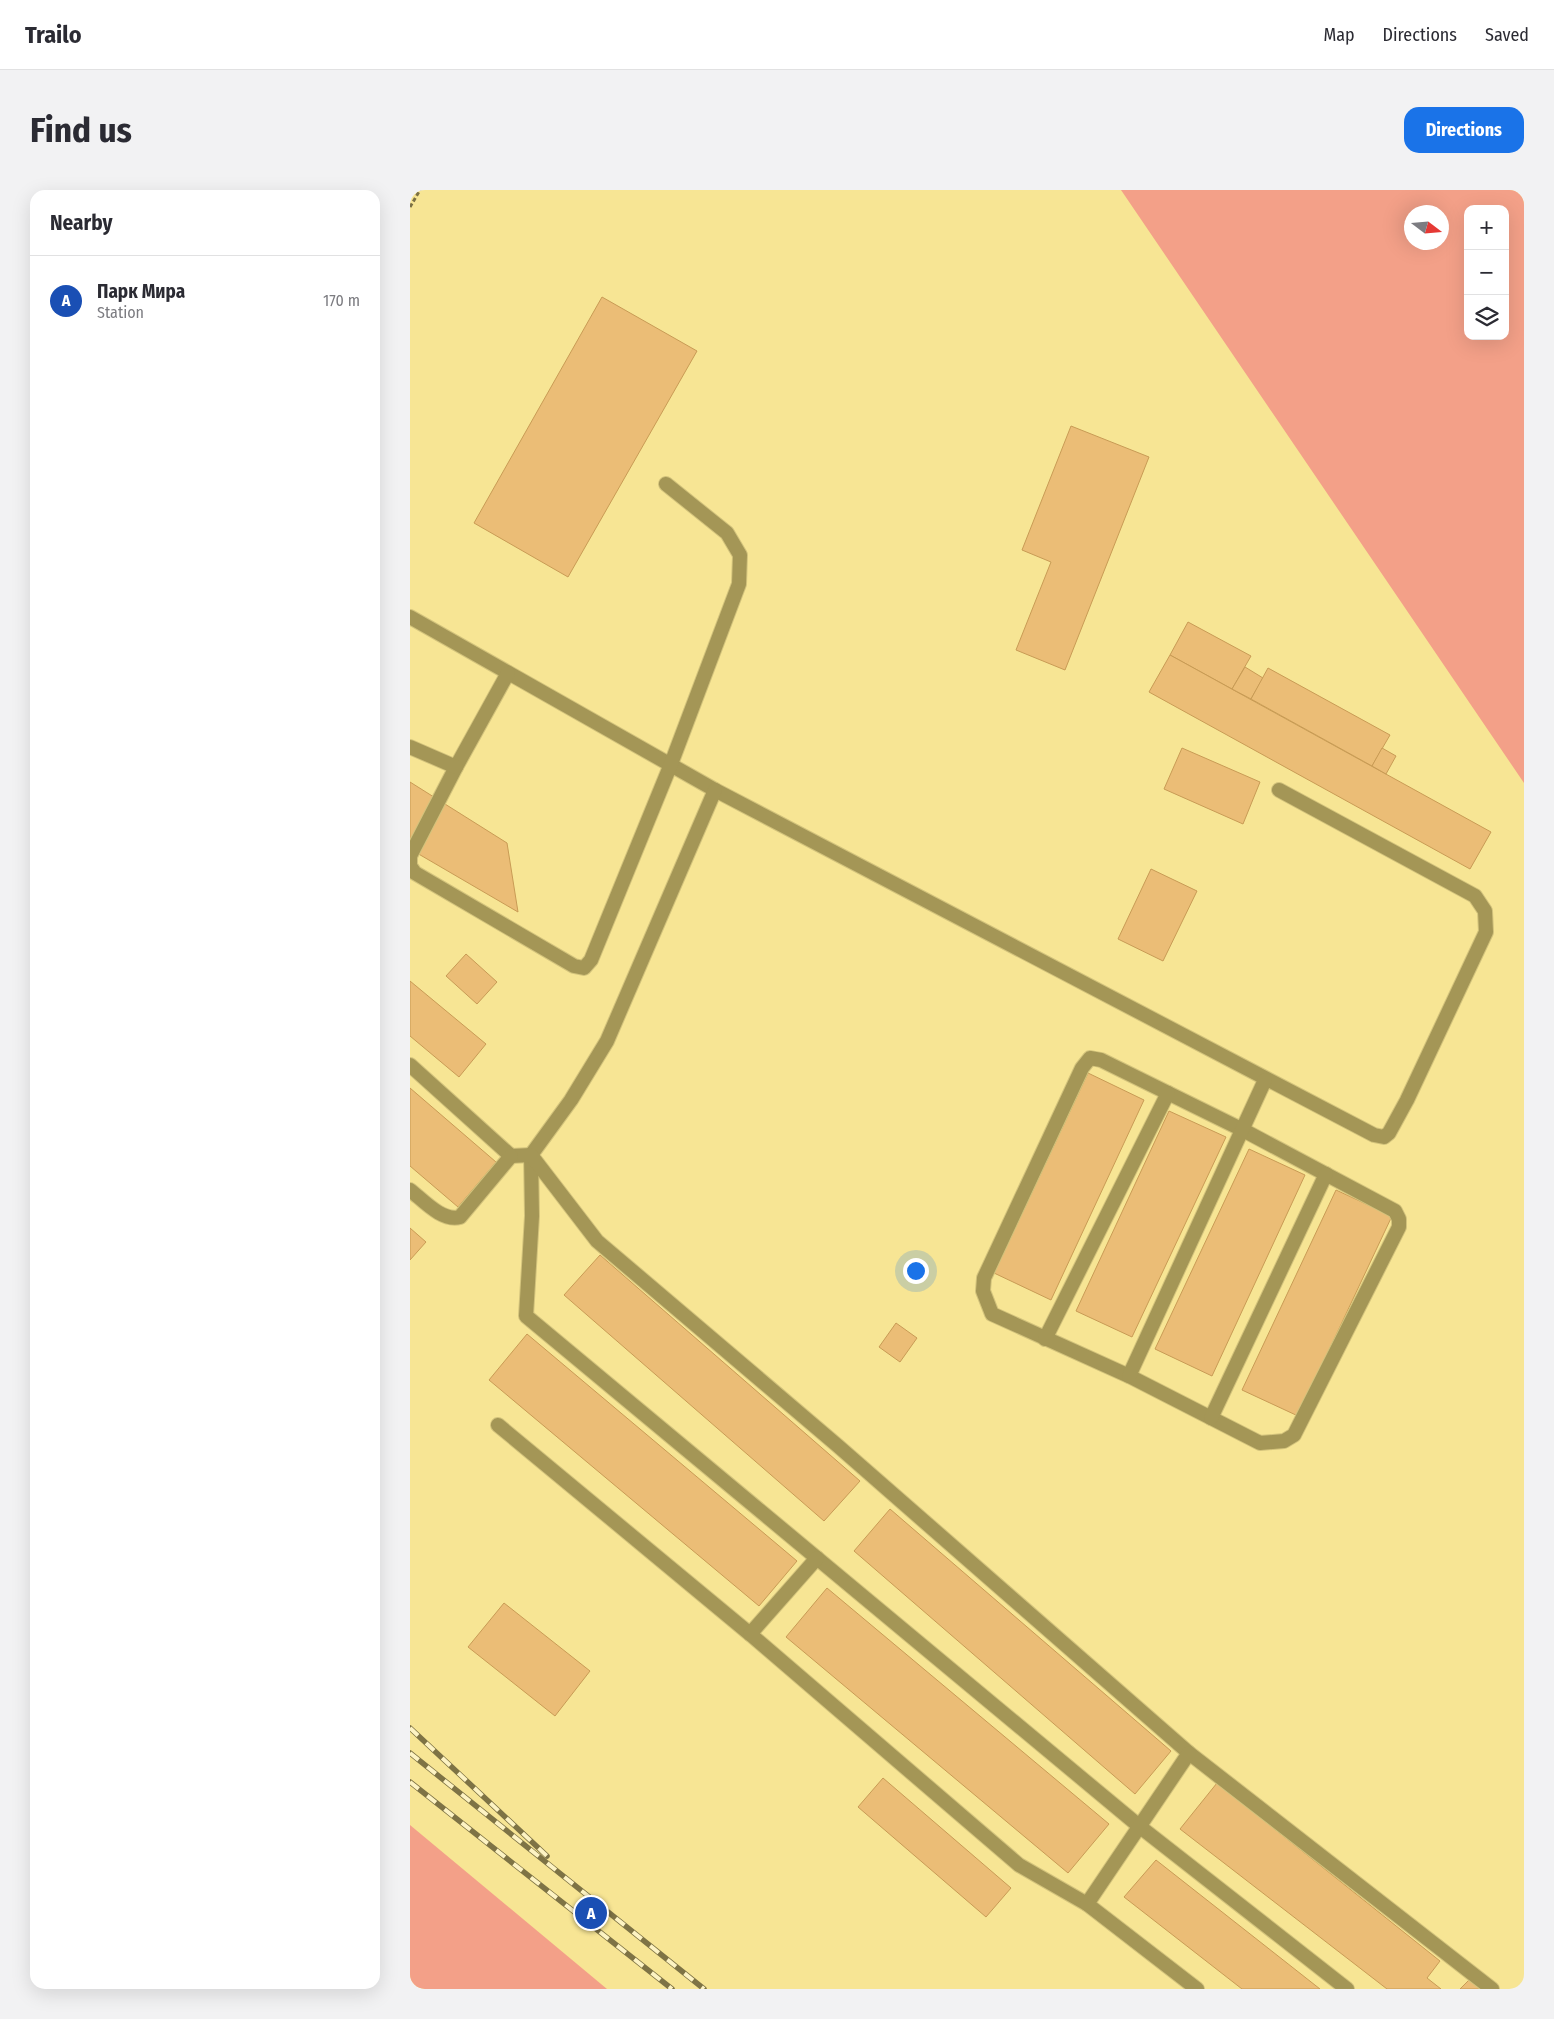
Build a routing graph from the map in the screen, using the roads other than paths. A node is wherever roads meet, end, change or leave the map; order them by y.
1 (666, 484) dead end
2 (410, 617) edge
3 (508, 673) junction
4 (410, 747) edge
5 (671, 764) junction
6 (456, 767) junction
7 (715, 790) junction
8 (1279, 790) dead end
9 (410, 1065) edge
10 (1265, 1080) junction
11 (1168, 1093) junction
12 (1243, 1130) junction
13 (531, 1155) junction
14 (511, 1156) junction
15 (1326, 1174) junction
16 (410, 1190) edge
17 (1045, 1339) junction
18 (1129, 1376) junction
19 (1211, 1418) junction
20 (498, 1425) dead end
21 (817, 1558) junction
22 (750, 1634) junction
23 (1189, 1754) junction
24 (1140, 1826) junction
25 (1088, 1904) junction
26 (1197, 1989) edge
27 (1347, 1989) edge
28 (1492, 1989) edge

1 - 5 lane
2 - 3 lane
3 - 5 lane
3 - 6 lane
4 - 6 lane
5 - 6 lane
5 - 7 lane
7 - 10 lane
7 - 13 lane
8 - 10 lane
9 - 14 lane
10 - 12 lane
11 - 12 lane
11 - 17 lane
11 - 17 lane
12 - 15 lane
12 - 18 lane
13 - 14 lane
13 - 21 lane
13 - 23 lane
14 - 16 lane
15 - 19 lane
15 - 19 lane
17 - 18 lane
18 - 19 lane
20 - 22 lane
21 - 22 lane
21 - 24 lane
22 - 25 lane
23 - 24 lane
23 - 28 lane
24 - 25 lane
24 - 27 lane
25 - 26 lane

